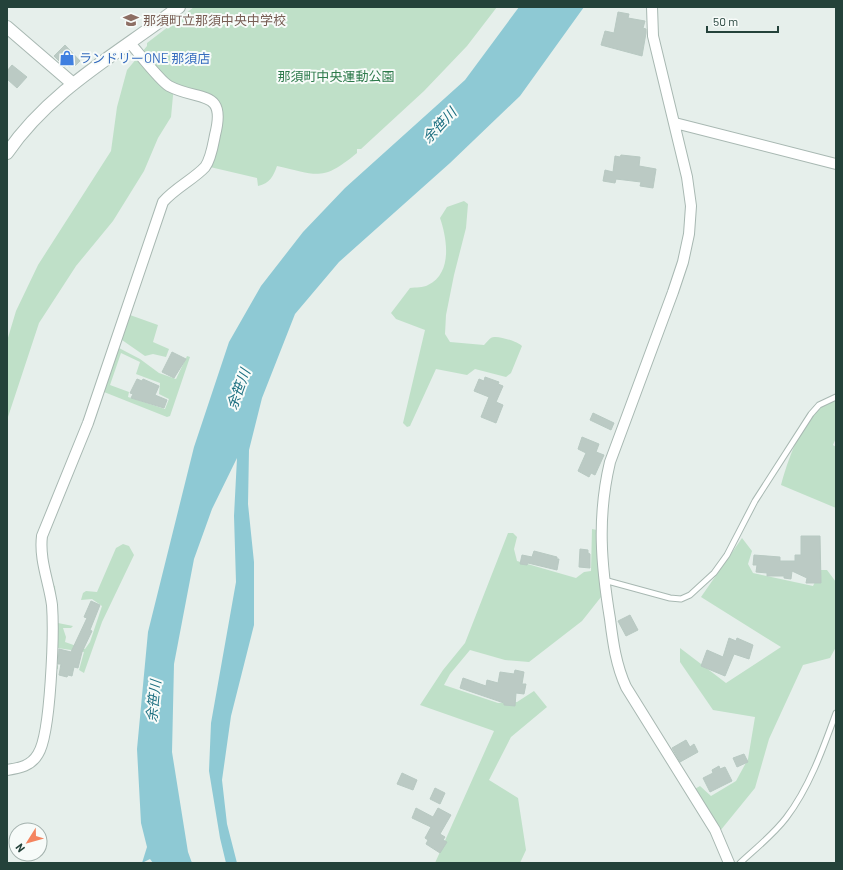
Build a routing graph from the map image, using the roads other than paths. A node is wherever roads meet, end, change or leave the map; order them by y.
1 (652, 7) edge
2 (178, 8) edge
3 (7, 27) edge
4 (130, 43) junction
5 (72, 83) junction
6 (675, 123) junction
7 (7, 153) edge
8 (836, 164) edge
9 (836, 396) edge
10 (603, 580) junction
11 (836, 713) edge
12 (7, 770) edge
13 (729, 863) edge
14 (740, 863) edge

1 - 6 street
2 - 4 street
3 - 5 street
4 - 5 street
4 - 12 street
5 - 7 street
6 - 8 street
6 - 10 street
9 - 10 lane
10 - 13 street
11 - 14 lane

